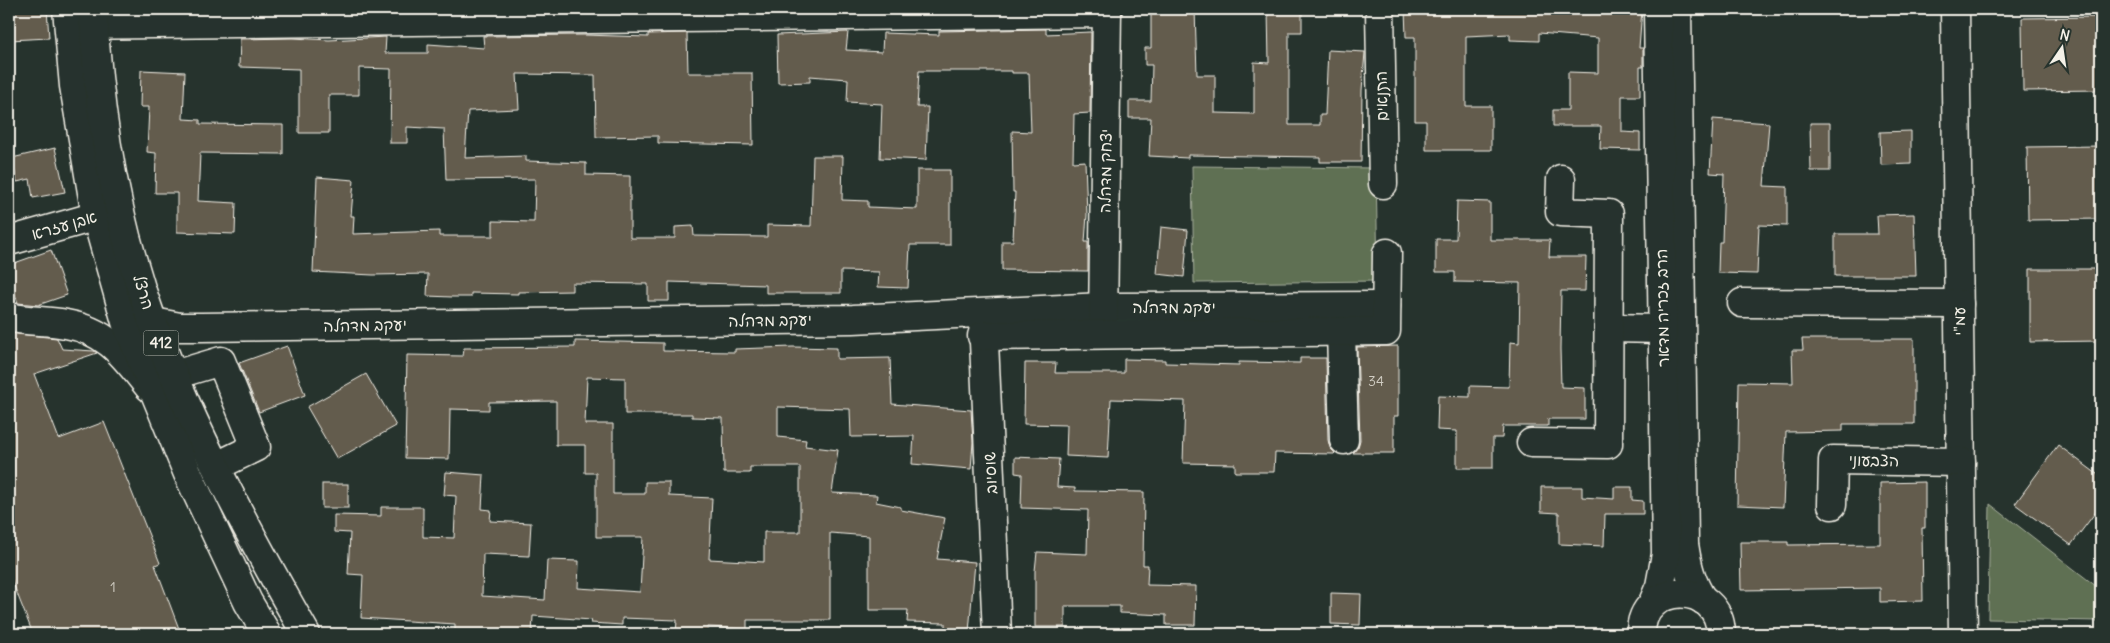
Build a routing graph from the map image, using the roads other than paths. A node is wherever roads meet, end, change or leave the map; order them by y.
1 (1380, 9) edge
2 (1658, 9) edge
3 (1677, 9) edge
4 (1955, 9) edge
5 (1107, 11) edge
6 (80, 17) edge
7 (1561, 179) dead end
8 (1383, 184) dead end
9 (108, 213) junction
10 (9, 241) edge
11 (1387, 254) dead end
12 (1742, 303) dead end
13 (1959, 304) junction
14 (1103, 307) junction
15 (9, 317) edge
16 (1386, 318) junction
17 (153, 322) junction
18 (983, 324) junction
19 (1609, 328) junction
20 (1662, 329) junction
21 (1342, 331) junction
22 (1102, 334) junction
23 (174, 375) junction
24 (154, 393) junction
25 (1344, 440) dead end
26 (1530, 443) dead end
27 (1961, 462) junction
28 (217, 466) junction
29 (1832, 505) dead end
30 (1714, 616) edge
31 (300, 625) edge
32 (1643, 625) edge
33 (263, 633) edge
34 (997, 634) edge
35 (1737, 634) edge
36 (1963, 634) edge

1 - 8 street, התנאים
2 - 20 street, הרב זכריה מדאר
3 - 30 street, הרב זכריה מדאר
4 - 13 street, עמ"י
5 - 6 street
5 - 14 street, יצחק מדהלה
6 - 9 street, הרצל / 412
7 - 19 street
9 - 10 street, אבן עזרא
9 - 17 street, הרצל / 412
9 - 24 street, הרצל / 412
11 - 16 street
12 - 13 street
13 - 27 street, עמ"י
14 - 16 street, יעקב מדהלה
14 - 18 street, יעקב מדהלה
14 - 22 street, יצחק מדהלה
15 - 24 street
16 - 21 street, יעקב מדהלה
17 - 18 street, יעקב מדהלה
17 - 23 street, הרצל / 412
18 - 22 street, יעקב מדהלה
18 - 34 street, שוסיוב
19 - 20 street
19 - 26 street
20 - 32 street, הרב זכריה מדאר
21 - 22 street, יעקב מדהלה
21 - 25 street
23 - 28 street, הרצל / 412
23 - 28 street
24 - 33 street, הרצל / 412
27 - 29 street, הצבעוני
27 - 36 street, עמ"י
28 - 31 street, הרצל / 412
30 - 32 street
30 - 35 street
31 - 33 street

